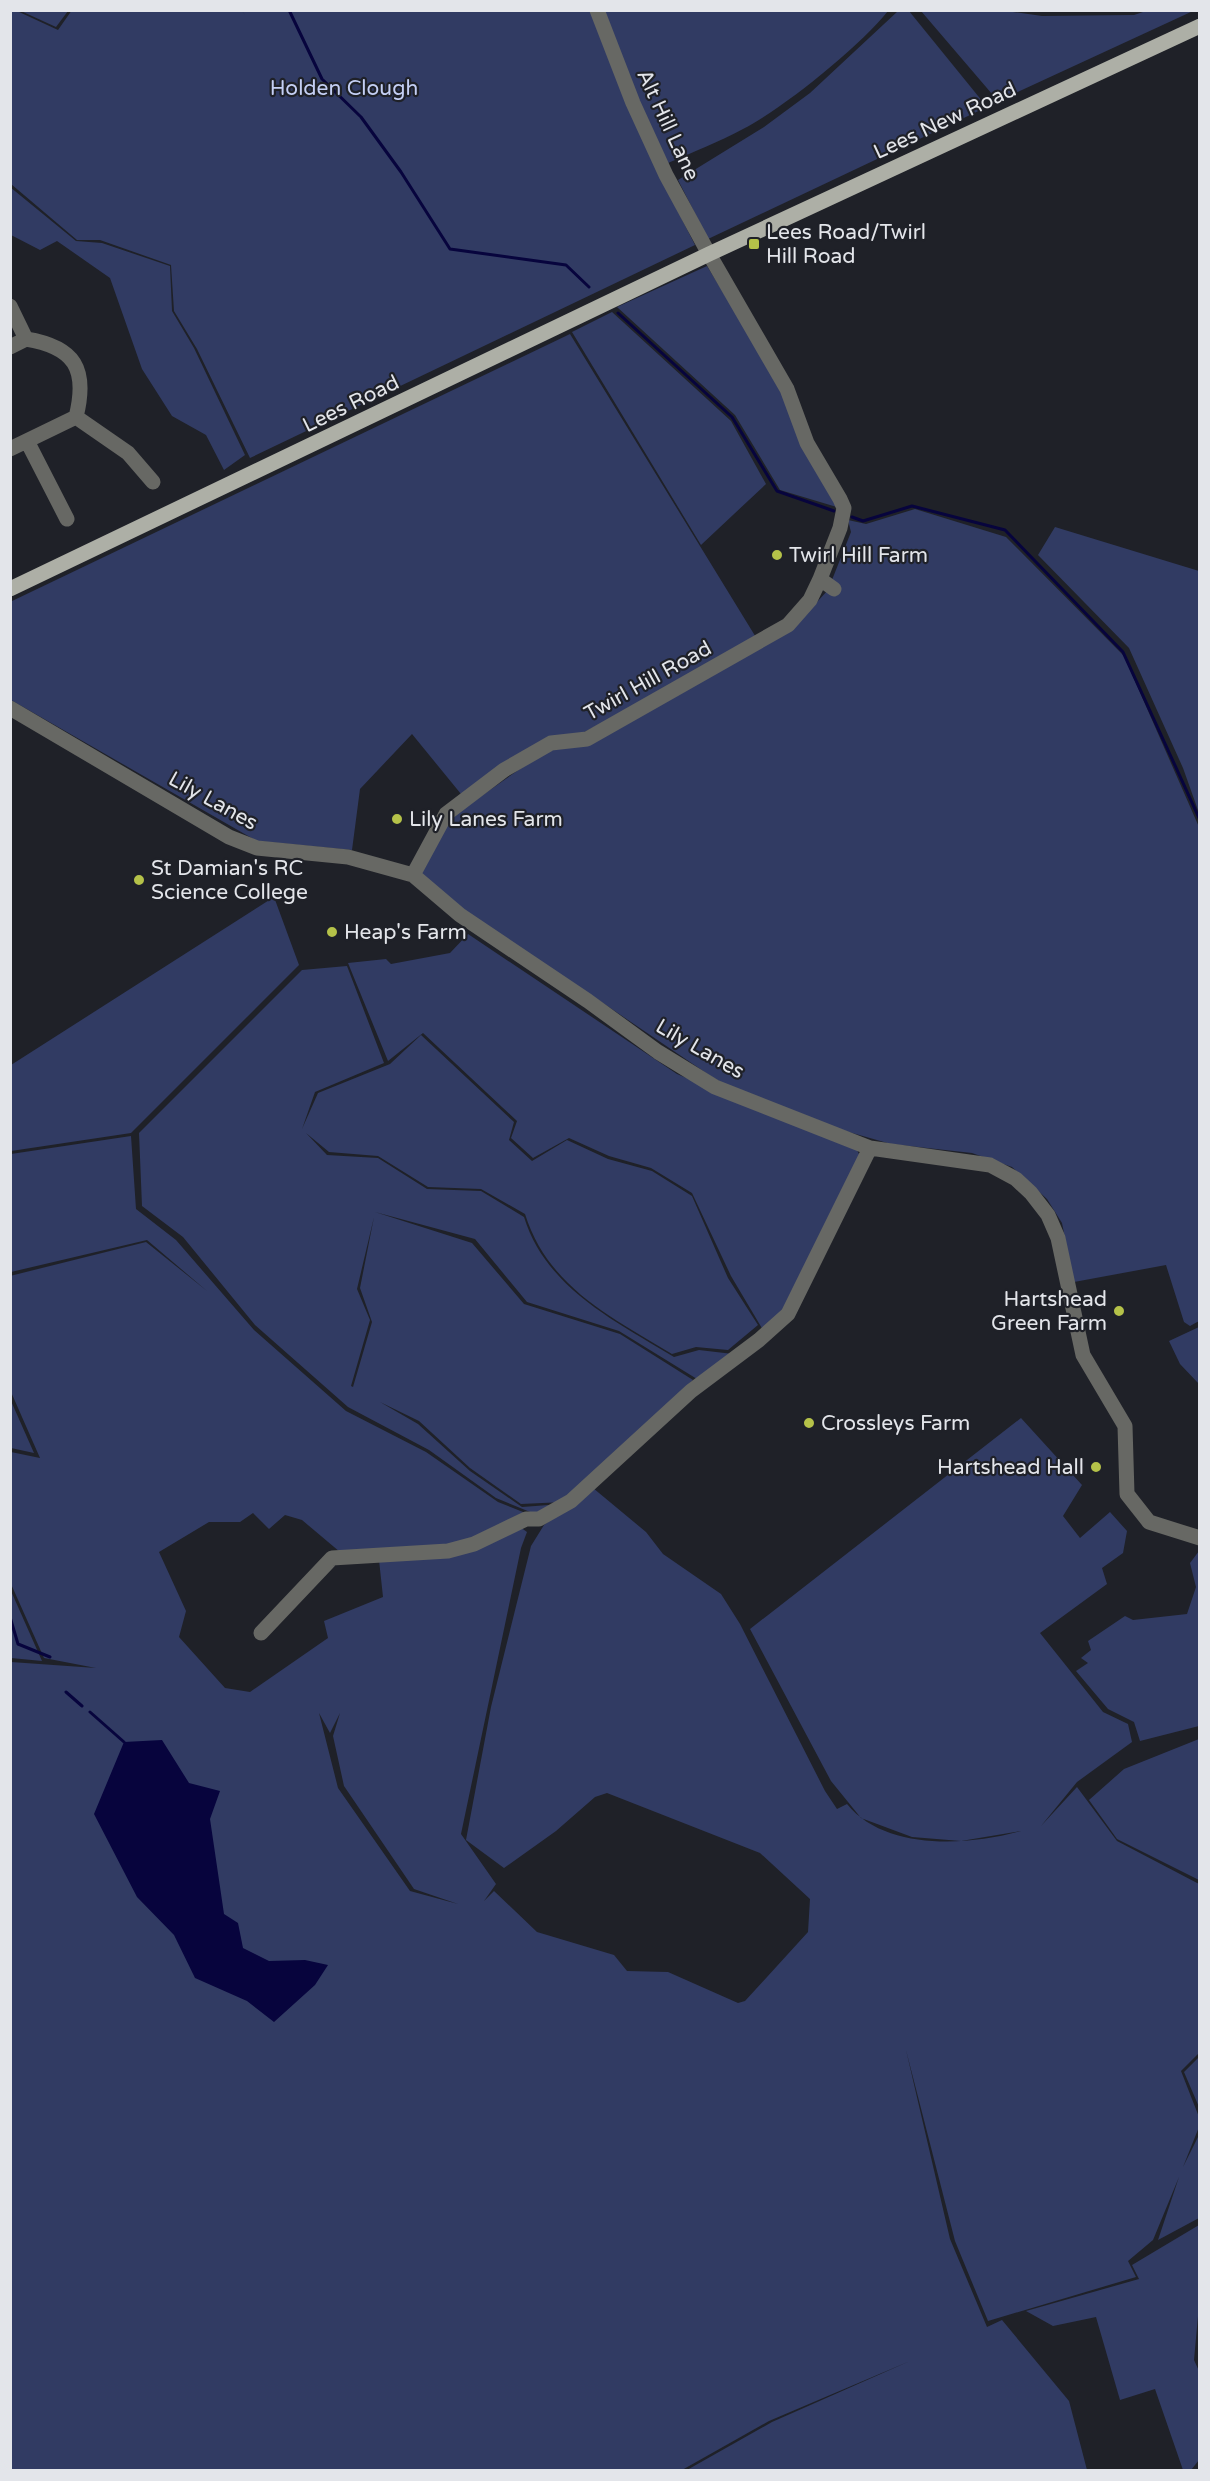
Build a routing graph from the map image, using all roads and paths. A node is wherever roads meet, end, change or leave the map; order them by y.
1 (597, 10) edge
2 (1200, 26) edge
3 (709, 254) junction
4 (10, 306) edge
5 (26, 339) junction
6 (10, 347) edge
7 (76, 417) junction
8 (27, 441) junction
9 (10, 449) edge
10 (153, 482) dead end
11 (67, 519) dead end
12 (820, 579) junction
13 (10, 589) edge
14 (834, 589) dead end
15 (10, 708) edge
16 (413, 875) junction
17 (870, 1148) junction
18 (1200, 1538) edge
19 (261, 1633) dead end

1 - 3 street, Alt Hill Lane
2 - 3 main road, Lees New Road
3 - 12 street, Twirl Hill Road
3 - 13 main road, Lees Road
4 - 5 street
5 - 6 street
5 - 7 street
7 - 8 street
7 - 10 street
8 - 9 street
8 - 11 street
12 - 14 street
12 - 16 street, Twirl Hill Road
15 - 16 street, Lily Lanes
16 - 17 street, Lily Lanes
17 - 18 street, Lily Lanes
17 - 19 street

